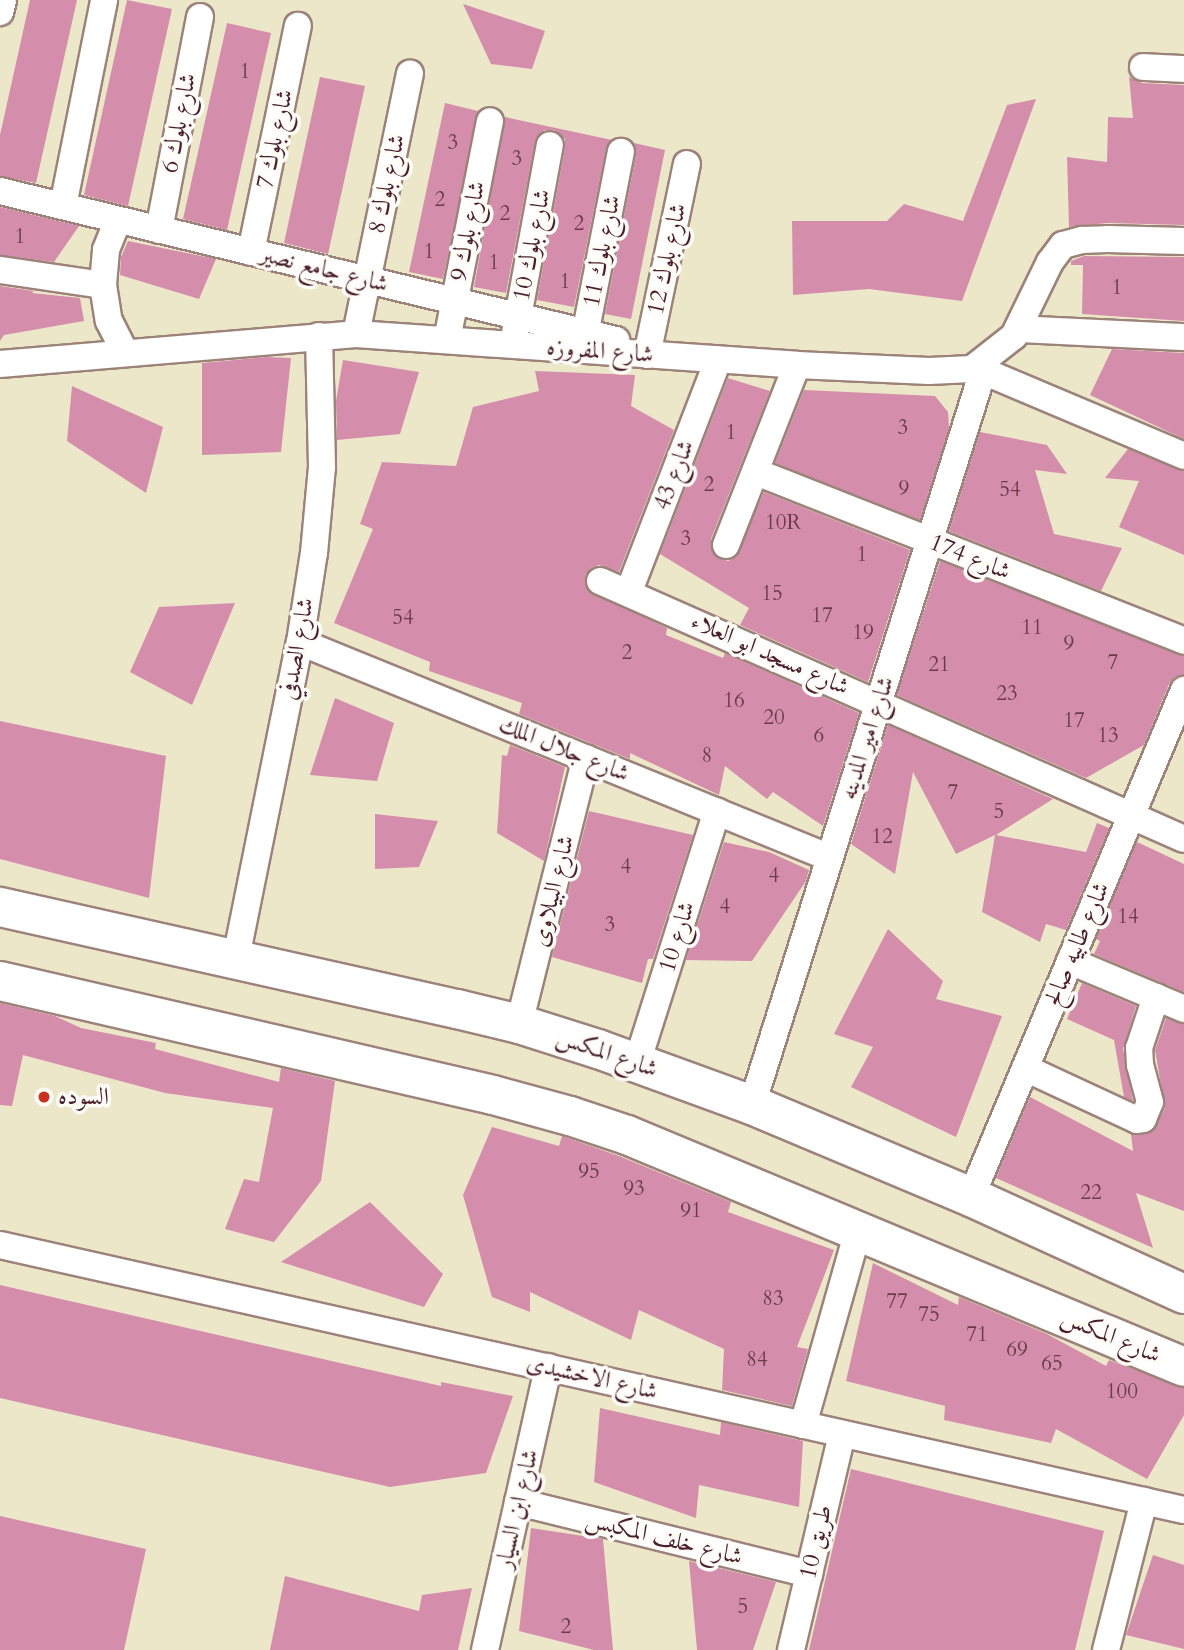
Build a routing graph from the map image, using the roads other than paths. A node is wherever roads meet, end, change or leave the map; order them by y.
1 (3, 0) edge
2 (104, 0) edge
3 (0, 12) edge
4 (200, 17) dead end
5 (298, 26) dead end
6 (1143, 67) dead end
7 (1184, 69) edge
8 (410, 74) dead end
9 (490, 121) dead end
10 (550, 145) dead end
11 (621, 152) dead end
12 (687, 164) dead end
13 (0, 191) edge
14 (63, 206) junction
15 (118, 220) junction
16 (159, 230) junction
17 (1184, 241) edge
18 (251, 252) junction
19 (0, 270) edge
20 (367, 280) junction
21 (103, 285) junction
22 (455, 301) junction
23 (518, 317) junction
24 (1018, 329) junction
25 (356, 334) junction
26 (319, 335) junction
27 (1184, 337) edge
28 (447, 340) junction
29 (584, 341) junction
30 (513, 345) junction
31 (648, 351) junction
32 (125, 352) junction
33 (718, 360) junction
34 (0, 364) edge
35 (797, 365) junction
36 (978, 370) junction
37 (1184, 456) edge
38 (755, 472) junction
39 (930, 541) junction
40 (726, 545) dead end
41 (600, 580) dead end
42 (629, 591) junction
43 (300, 642) junction
44 (1184, 642) edge
45 (1184, 690) edge
46 (878, 703) junction
47 (586, 758) junction
48 (717, 811) junction
49 (1132, 815) junction
50 (1184, 838) edge
51 (828, 857) junction
52 (0, 907) edge
53 (236, 958) junction
54 (1070, 961) junction
55 (0, 981) edge
56 (1156, 997) junction
57 (1184, 1009) edge
58 (519, 1024) junction
59 (638, 1063) junction
60 (1025, 1068) junction
61 (752, 1105) junction
62 (971, 1197) junction
63 (858, 1231) junction
64 (0, 1245) edge
65 (1183, 1291) edge
66 (548, 1367) junction
67 (1184, 1367) edge
68 (803, 1425) junction
69 (842, 1434) junction
70 (1143, 1501) junction
71 (518, 1502) junction
72 (1184, 1510) edge
73 (809, 1574) junction
74 (489, 1649) edge
75 (791, 1650) edge
76 (1106, 1650) edge

1 - 3 street
2 - 14 street
4 - 16 street, شارع بلوك 6
5 - 18 street, شارع بلوك 7
6 - 7 street
8 - 20 street, شارع بلوك 8
9 - 22 street, شارع بلوك 9
10 - 23 street, شارع بلوك 10
11 - 29 street, شارع بلوك 11
12 - 31 street, شارع بلوك 12
13 - 14 street, شارع جامع نصير
14 - 15 street, شارع جامع نصير
15 - 16 street, شارع جامع نصير
15 - 21 street
16 - 18 street, شارع جامع نصير
17 - 24 street
18 - 20 street, شارع جامع نصير
19 - 21 street
20 - 22 street, شارع جامع نصير
20 - 25 street, شارع بلوك 8
21 - 32 street
22 - 23 street, شارع جامع نصير
22 - 28 street, شارع بلوك 9
23 - 29 street, شارع جامع نصير
23 - 30 street, شارع بلوك 10
24 - 27 street
24 - 36 street
25 - 26 street, شارع المفروزه
25 - 28 street, شارع المفروزه
26 - 32 street, شارع المفروزه
26 - 43 street, شارع الصدفي
28 - 30 street, شارع المفروزه
29 - 30 street, شارع المفروزه
29 - 31 street, شارع المفروزه
31 - 33 street, شارع المفروزه
32 - 34 street, شارع المفروزه
33 - 35 street, شارع المفروزه
33 - 42 street, شارع 43
35 - 36 street, شارع المفروزه
35 - 38 street
36 - 37 street, شارع المفروزه
36 - 39 street, شارع امير المدينه
38 - 39 street, شارع 174
38 - 40 street
39 - 44 street, شارع 174
39 - 46 street, شارع امير المدينه
41 - 42 street, شارع مسجد ابو العلاء
42 - 46 street, شارع مسجد ابو العلاء
43 - 47 street, شارع جلال الملك
43 - 53 street, شارع الصدفي
45 - 49 street, شارع طابيه صالح
46 - 49 street, شارع مسجد ابو العلاء
46 - 51 street, شارع امير المدينه
47 - 48 street, شارع جلال الملك
47 - 58 street, شارع البيلاوى
48 - 51 street, شارع جلال الملك
48 - 59 street, شارع 10
49 - 50 street, شارع مسجد ابو العلاء
49 - 54 street, شارع طابيه صالح
51 - 61 street, شارع امير المدينه
52 - 53 main road, شارع المكس
53 - 58 main road, شارع المكس
54 - 56 street
54 - 60 street, شارع طابيه صالح
55 - 63 main road, شارع المكس
56 - 57 street
56 - 60 street
58 - 59 main road, شارع المكس
59 - 61 main road, شارع المكس
60 - 62 street, شارع طابيه صالح
61 - 62 main road, شارع المكس
62 - 65 main road, شارع المكس
63 - 67 main road, شارع المكس
63 - 68 street
64 - 66 street, شارع الاخشيدى
66 - 68 street, شارع الاخشيدى
66 - 71 street, شارع ابن السيار
68 - 69 street, شارع الاخشيدى
69 - 70 street, شارع الاخشيدى
69 - 73 street, طريق 10
70 - 72 street, شارع الاخشيدى
70 - 76 street
71 - 73 street, شارع خلف المكبس
71 - 74 street, شارع ابن السيار
73 - 75 street, طريق 10

